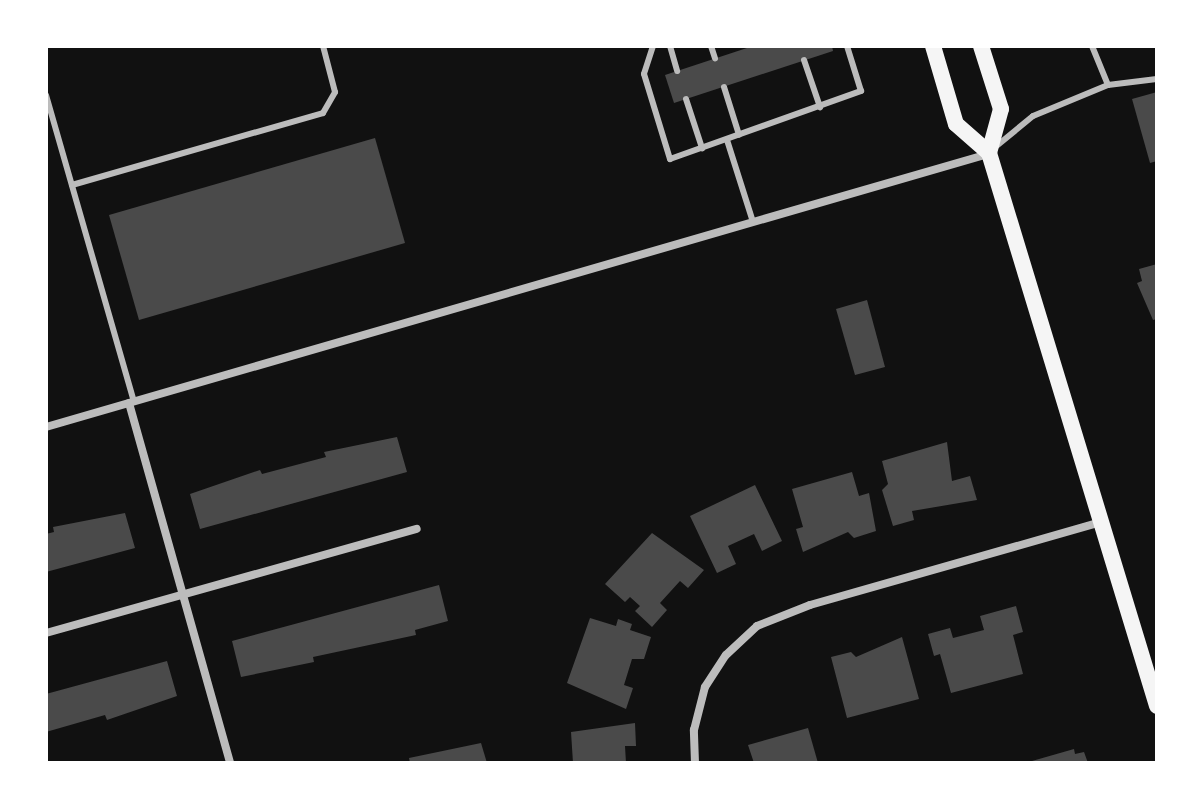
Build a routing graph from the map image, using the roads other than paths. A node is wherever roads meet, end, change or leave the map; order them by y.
1 (323, 46) edge
2 (653, 46) edge
3 (670, 46) edge
4 (711, 46) edge
5 (847, 46) edge
6 (933, 46) edge
7 (981, 46) edge
8 (1092, 46) edge
9 (715, 58) dead end
10 (804, 60) dead end
11 (677, 71) dead end
12 (1157, 79) edge
13 (1108, 85) junction
14 (724, 87) dead end
15 (46, 95) edge
16 (686, 99) dead end
17 (820, 107) junction
18 (739, 135) junction
19 (727, 140) junction
20 (702, 148) junction
21 (989, 153) junction
22 (72, 185) junction
23 (753, 222) junction
24 (132, 403) junction
25 (46, 427) edge
26 (1103, 522) junction
27 (417, 529) dead end
28 (183, 594) junction
29 (46, 633) edge
30 (1157, 706) edge
31 (230, 763) edge
32 (695, 763) edge

1 - 22 lane
2 - 20 lane
3 - 11 lane
4 - 9 lane
5 - 17 lane
6 - 21 main road
7 - 21 main road
8 - 13 lane
10 - 17 lane
12 - 13 lane
13 - 21 lane
14 - 18 lane
15 - 22 lane
16 - 20 lane
17 - 18 lane
18 - 19 lane
19 - 20 lane
19 - 23 lane
21 - 23 street
21 - 26 main road
22 - 24 lane
23 - 24 street
24 - 25 street
24 - 28 street
26 - 30 main road
26 - 32 street
27 - 28 street
28 - 29 street
28 - 31 street

